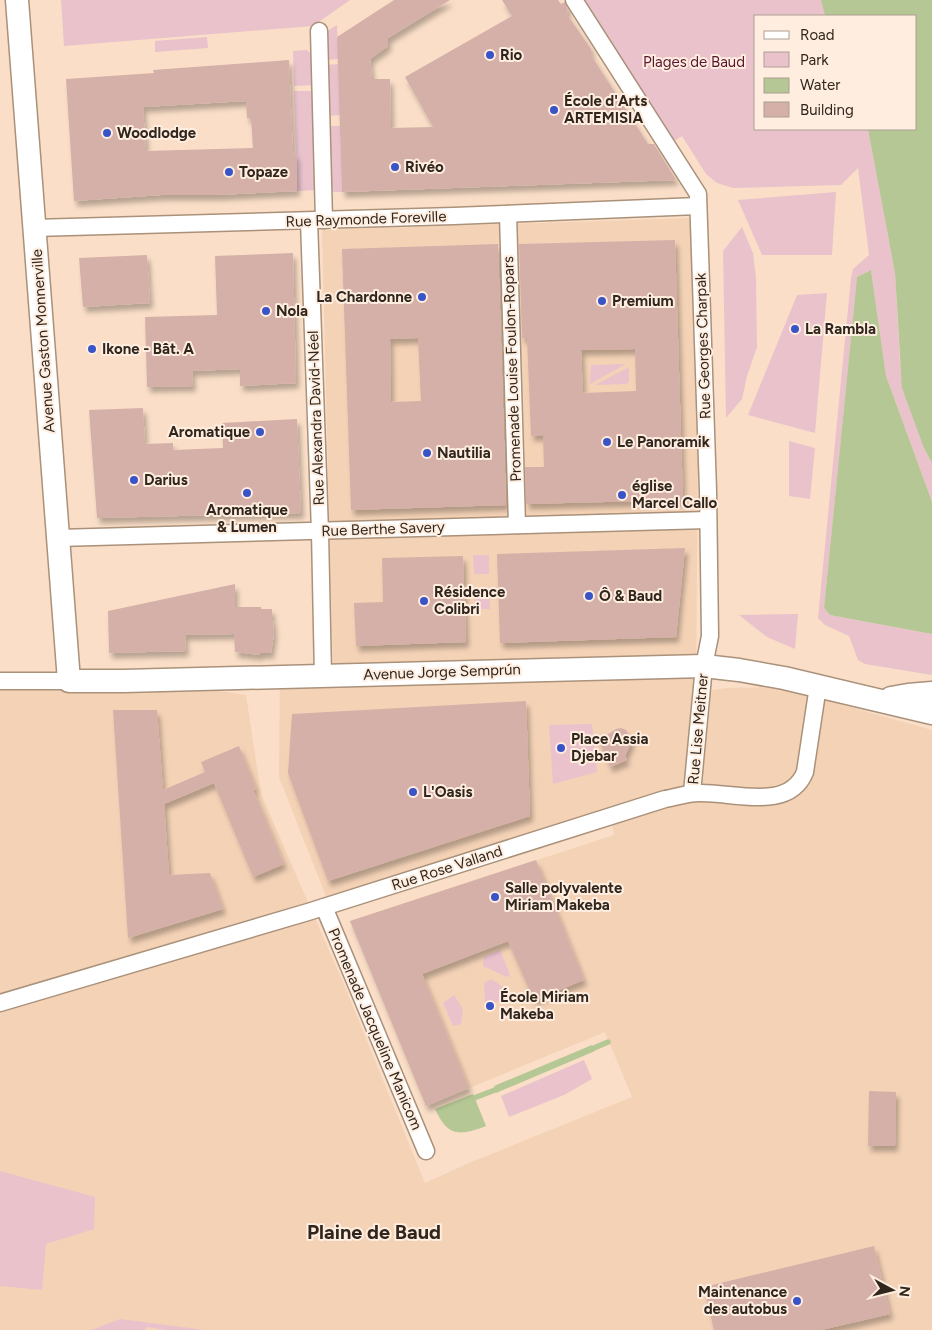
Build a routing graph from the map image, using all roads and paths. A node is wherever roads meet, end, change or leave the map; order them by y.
1 (17, 0) edge
2 (574, 0) edge
3 (319, 31) dead end
4 (698, 206) junction
5 (508, 214) junction
6 (317, 220) junction
7 (34, 228) junction
8 (708, 520) junction
9 (517, 525) junction
10 (320, 532) junction
11 (58, 538) junction
12 (704, 666) junction
13 (323, 676) junction
14 (0, 681) edge
15 (69, 681) junction
16 (818, 686) junction
17 (932, 693) edge
18 (880, 700) junction
19 (932, 713) edge
20 (692, 793) junction
21 (324, 907) junction
22 (0, 1003) edge
23 (426, 1151) dead end

1 - 7 street, Avenue Gaston Monnerville
2 - 4 street, Rue Georges Charpak
3 - 6 street, Rue Alexandra David-Néel
4 - 5 street, Rue Raymonde Foreville
4 - 8 street, Rue Georges Charpak
5 - 6 street, Rue Raymonde Foreville
5 - 9 street, Promenade Louise Foulon-Ropars
6 - 7 street, Rue Raymonde Foreville
6 - 10 street, Rue Alexandra David-Néel
7 - 11 street, Avenue Gaston Monnerville
8 - 9 street, Rue Berthe Savery
8 - 12 street, Rue Georges Charpak
9 - 10 street, Rue Berthe Savery
10 - 11 street, Rue Berthe Savery
10 - 13 street, Rue Alexandra David-Néel
11 - 15 street, Avenue Gaston Monnerville
12 - 13 street, Avenue Jorge Semprún
12 - 16 street, Avenue Jorge Semprún
12 - 20 street, Rue Lise Meitner
13 - 15 street, Avenue Jorge Semprún
14 - 15 street, Avenue Jorge Semprún
16 - 18 street, Avenue Jorge Semprún
16 - 20 street, Rue Rose Valland
17 - 18 street, Avenue Jorge Semprún
18 - 19 street, Avenue Jorge Semprún
20 - 21 street, Rue Rose Valland
21 - 22 street, Rue Rose Valland
21 - 23 street, Promenade Jacqueline Manicom

